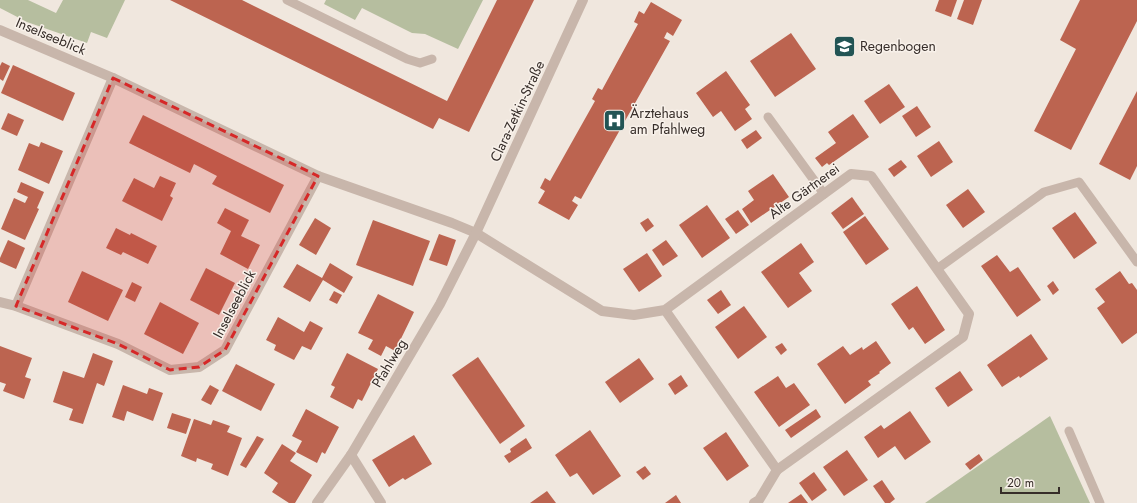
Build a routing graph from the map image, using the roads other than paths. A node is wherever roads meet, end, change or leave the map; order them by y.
1 (287, 0) edge
2 (583, 0) edge
3 (0, 30) edge
4 (432, 59) dead end
5 (113, 78) junction
6 (768, 117) dead end
7 (318, 176) junction
8 (824, 194) junction
9 (476, 233) junction
10 (1137, 262) edge
11 (937, 269) junction
12 (0, 302) edge
13 (16, 306) junction
14 (665, 310) junction
15 (1069, 432) dead end
16 (351, 455) junction
17 (777, 470) junction
18 (317, 503) edge
19 (381, 503) edge
20 (754, 503) edge
21 (1100, 503) edge

1 - 4 lane
2 - 9 street, Clara-Zetkin-Straße
3 - 5 street, Inselseeblick
5 - 7 street, Inselseeblick
5 - 13 street
6 - 8 lane
7 - 9 street, Inselseeblick
7 - 13 street, Inselseeblick
8 - 11 street, Alte Gärtnerei
8 - 14 street, Alte Gärtnerei
9 - 14 street, Alte Gärtnerei
9 - 16 street, Pfahlweg
10 - 11 lane
11 - 17 street, Alte Gärtnerei
12 - 13 street, Inselseeblick
14 - 17 street
15 - 21 lane
16 - 18 street, Pfahlweg
16 - 19 street
17 - 20 street, Alte Gärtnerei

